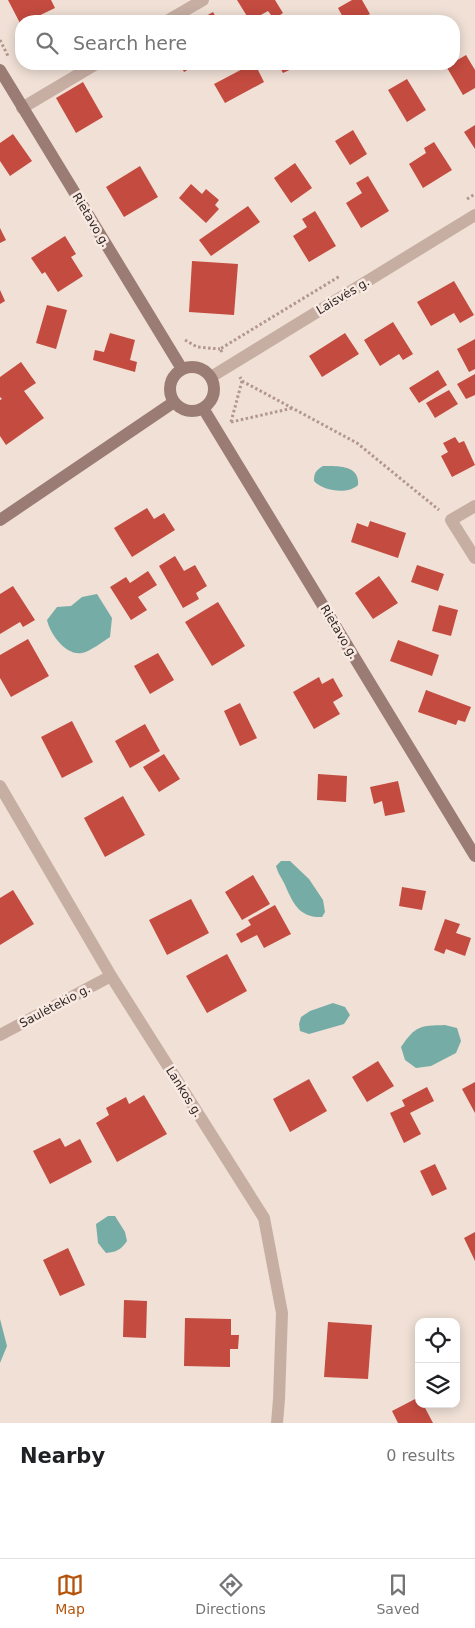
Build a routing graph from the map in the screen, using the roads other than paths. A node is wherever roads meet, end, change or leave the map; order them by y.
1 (203, 0) edge
2 (177, 15) edge
3 (0, 70) edge
4 (86, 70) edge
5 (22, 108) junction
6 (475, 215) edge
7 (182, 369) junction
8 (211, 377) junction
9 (174, 402) junction
10 (203, 408) junction
11 (475, 506) edge
12 (0, 520) edge
13 (475, 558) edge
14 (0, 786) edge
15 (475, 856) edge
16 (111, 976) junction
17 (0, 1035) edge
18 (277, 1423) edge

1 - 2 street
3 - 5 main road, Rietavo g.
4 - 5 street
5 - 7 main road, Rietavo g.
6 - 8 street, Laisvės g.
7 - 8 main road
7 - 9 main road
8 - 10 main road
9 - 10 main road
9 - 12 main road
10 - 15 main road, Rietavo g.
11 - 13 street
14 - 16 street, Lankos g.
16 - 17 street, Saulėtekio g.
16 - 18 street, Lankos g.

